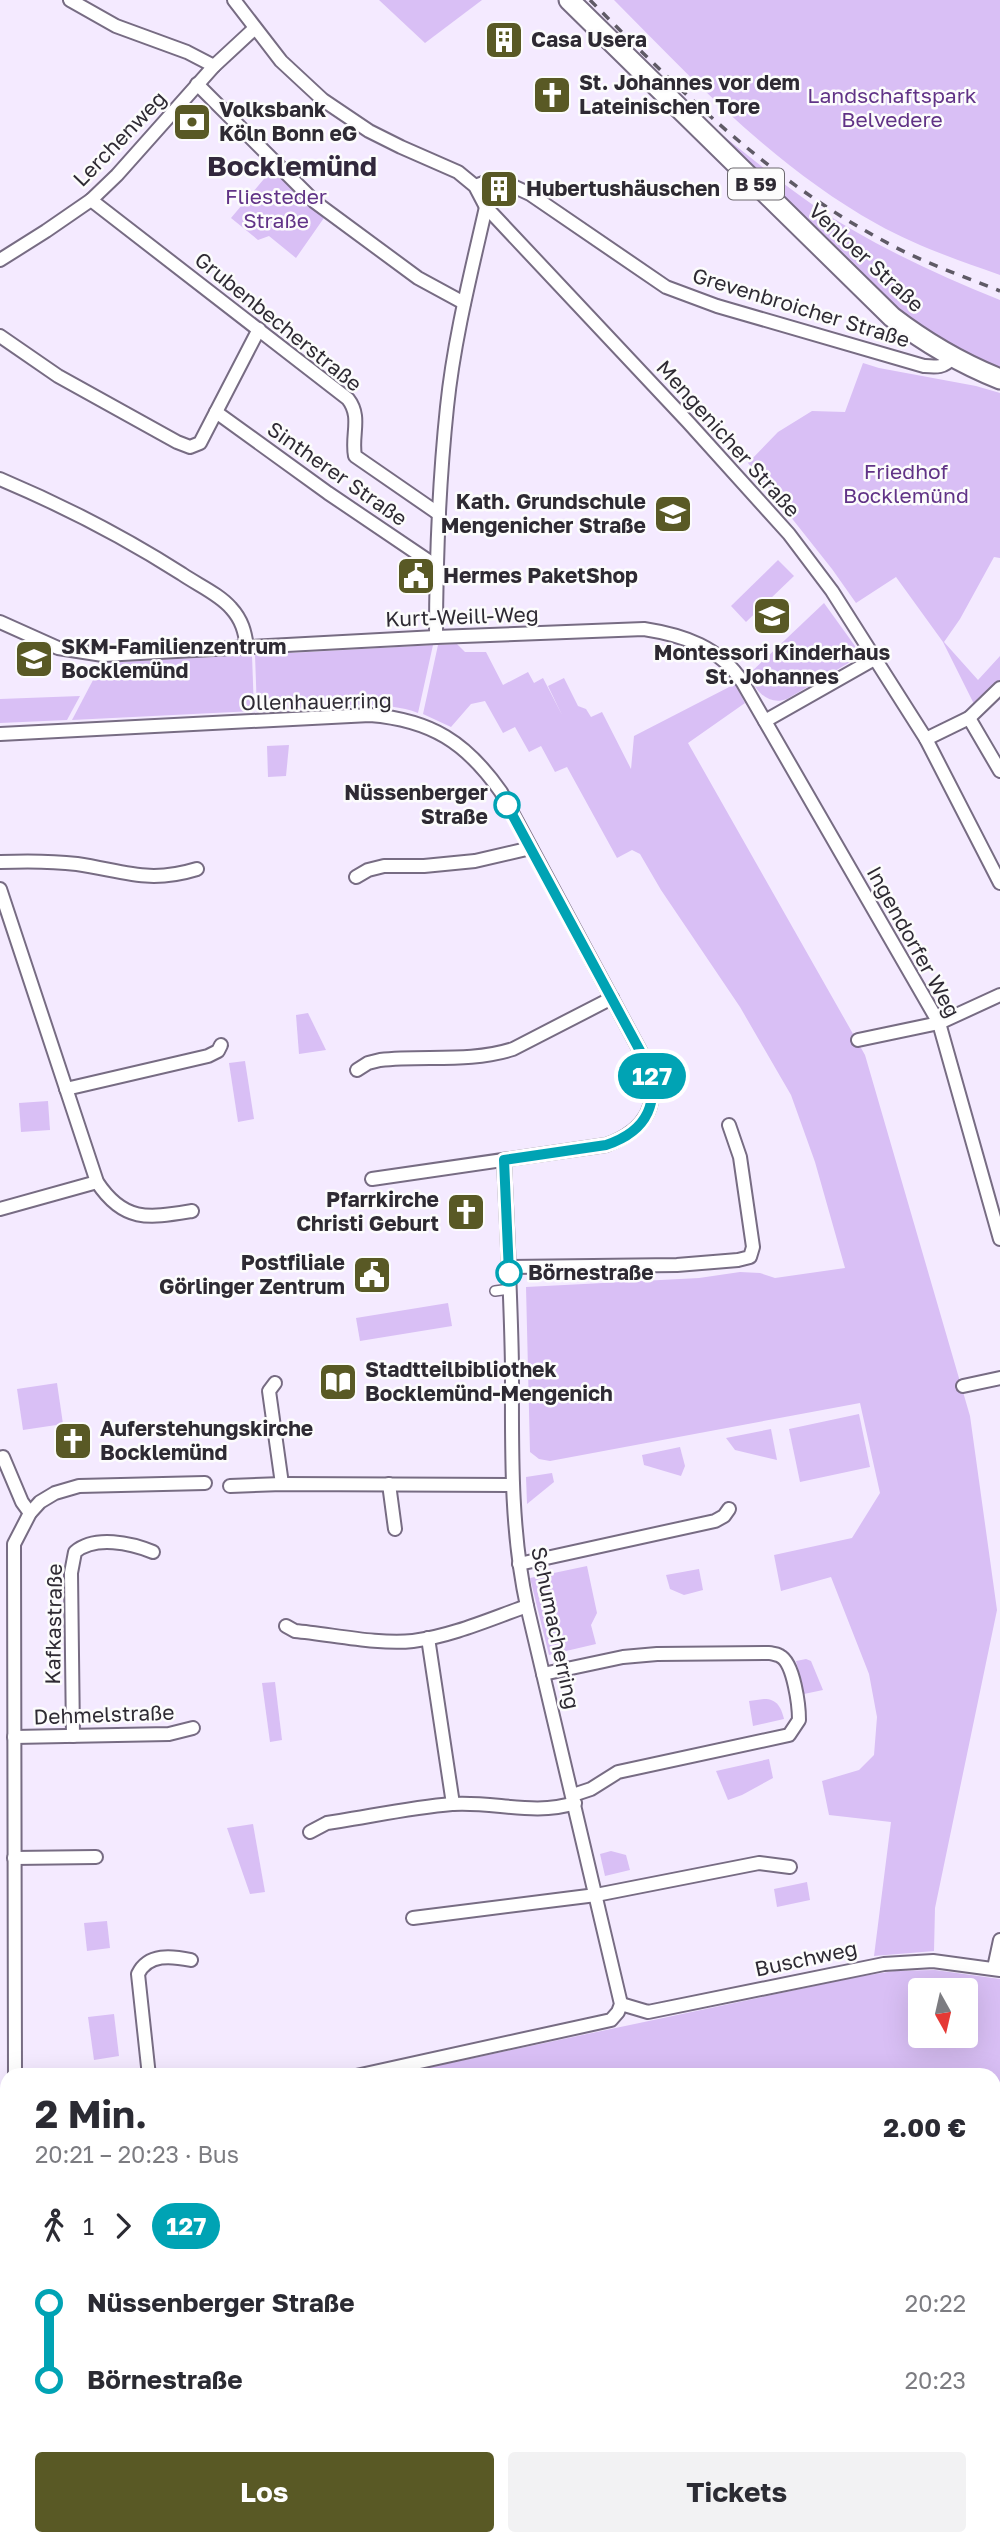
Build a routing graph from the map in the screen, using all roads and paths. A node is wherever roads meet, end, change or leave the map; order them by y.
1 (70, 0) edge
2 (234, 0) edge
3 (569, 0) edge
4 (255, 28) junction
5 (214, 66) junction
6 (197, 84) junction
7 (475, 186) junction
8 (91, 200) junction
9 (486, 207) junction
10 (0, 260) edge
11 (464, 303) junction
12 (259, 329) junction
13 (0, 337) edge
14 (952, 358) junction
15 (1000, 379) edge
16 (216, 412) junction
17 (0, 479) edge
18 (439, 514) junction
19 (436, 566) junction
20 (0, 622) edge
21 (436, 637) junction
22 (247, 648) junction
23 (876, 658) junction
24 (1000, 688) edge
25 (1000, 695) edge
26 (987, 702) junction
27 (969, 718) junction
28 (765, 721) junction
29 (0, 734) edge
30 (926, 739) junction
31 (1000, 771) edge
32 (531, 848) junction
33 (0, 862) edge
34 (197, 869) dead end
35 (356, 877) dead end
36 (1000, 883) edge
37 (0, 889) edge
38 (1000, 995) edge
39 (612, 998) junction
40 (939, 1023) junction
41 (858, 1040) dead end
42 (221, 1045) dead end
43 (357, 1070) dead end
44 (66, 1089) junction
45 (729, 1125) dead end
46 (504, 1160) junction
47 (372, 1179) dead end
48 (97, 1182) junction
49 (0, 1209) edge
50 (192, 1211) dead end
51 (1000, 1239) edge
52 (509, 1267) junction
53 (510, 1289) junction
54 (495, 1291) dead end
55 (1000, 1378) edge
56 (275, 1383) dead end
57 (963, 1386) dead end
58 (3, 1457) dead end
59 (205, 1483) dead end
60 (282, 1484) junction
61 (389, 1484) junction
62 (513, 1485) junction
63 (230, 1486) dead end
64 (729, 1509) dead end
65 (30, 1513) junction
66 (395, 1529) dead end
67 (153, 1552) dead end
68 (519, 1564) junction
69 (527, 1606) junction
70 (286, 1626) dead end
71 (428, 1638) junction
72 (543, 1674) junction
73 (193, 1728) dead end
74 (73, 1736) junction
75 (14, 1737) junction
76 (574, 1799) junction
77 (453, 1804) junction
78 (310, 1832) dead end
79 (96, 1857) dead end
80 (14, 1858) junction
81 (790, 1867) dead end
82 (0, 1877) edge
83 (14, 1877) junction
84 (596, 1895) junction
85 (413, 1918) dead end
86 (1000, 1940) edge
87 (191, 1961) dead end
88 (997, 1969) edge
89 (620, 2008) junction
90 (15, 2068) edge
91 (148, 2068) edge
92 (392, 2068) edge

1 - 5 street
2 - 4 street
3 - 14 main road, Venloer Straße / B 59
4 - 5 street, Lerchenweg
4 - 7 street
5 - 6 street, Lerchenweg
6 - 8 street, Lerchenweg
6 - 11 street
7 - 9 street, Mengenicher Straße
7 - 14 street, Grevenbroicher Straße
8 - 10 street, Lerchenweg
8 - 12 street, Grubenbecherstraße
9 - 11 street
9 - 23 street, Mengenicher Straße
11 - 18 street
12 - 16 street
12 - 18 street, Grubenbecherstraße
13 - 16 street
14 - 15 main road, Venloer Straße / B 59
16 - 19 street, Sintherer Straße
17 - 22 street
18 - 19 street
19 - 21 street
20 - 22 street, Kurt-Weill-Weg
21 - 22 street, Kurt-Weill-Weg
21 - 28 street, Kurt-Weill-Weg
23 - 28 street
23 - 30 street, Mengenicher Straße
24 - 26 street
25 - 26 street
26 - 27 street
27 - 30 street
27 - 31 street
28 - 40 street, Ingendorfer Weg
29 - 32 street, Ollenhauerring
30 - 36 street, Mengenicher Straße
32 - 35 street
32 - 39 street, Ollenhauerring
33 - 34 street
37 - 44 street
38 - 40 street
39 - 43 street
39 - 46 street, Ollenhauerring
40 - 41 street
40 - 51 street, Ingendorfer Weg
42 - 44 street
44 - 48 street
45 - 52 street
46 - 47 street, Ollenhauerring
46 - 52 street, Schumacherring
48 - 49 street
48 - 50 street
52 - 53 street, Schumacherring
53 - 54 street
53 - 62 street, Schumacherring
55 - 57 street
56 - 60 street
58 - 65 street
59 - 65 street
60 - 61 street
60 - 63 street
61 - 62 street
61 - 66 street
62 - 68 street, Schumacherring
64 - 68 street
65 - 75 street
67 - 74 street, Kafkastraße
68 - 69 street, Schumacherring
69 - 71 street
69 - 72 street, Schumacherring
70 - 71 street
71 - 77 street
72 - 76 street, Schumacherring
72 - 76 street
73 - 74 street, Dehmelstraße
74 - 75 street, Dehmelstraße
75 - 80 street
76 - 77 street
76 - 84 street, Schumacherring
77 - 78 street
79 - 80 street
80 - 83 street
81 - 84 street
82 - 83 street
83 - 90 street
84 - 85 street
84 - 89 street, Schumacherring
86 - 88 street
87 - 91 street
88 - 89 street, Buschweg
89 - 92 street

